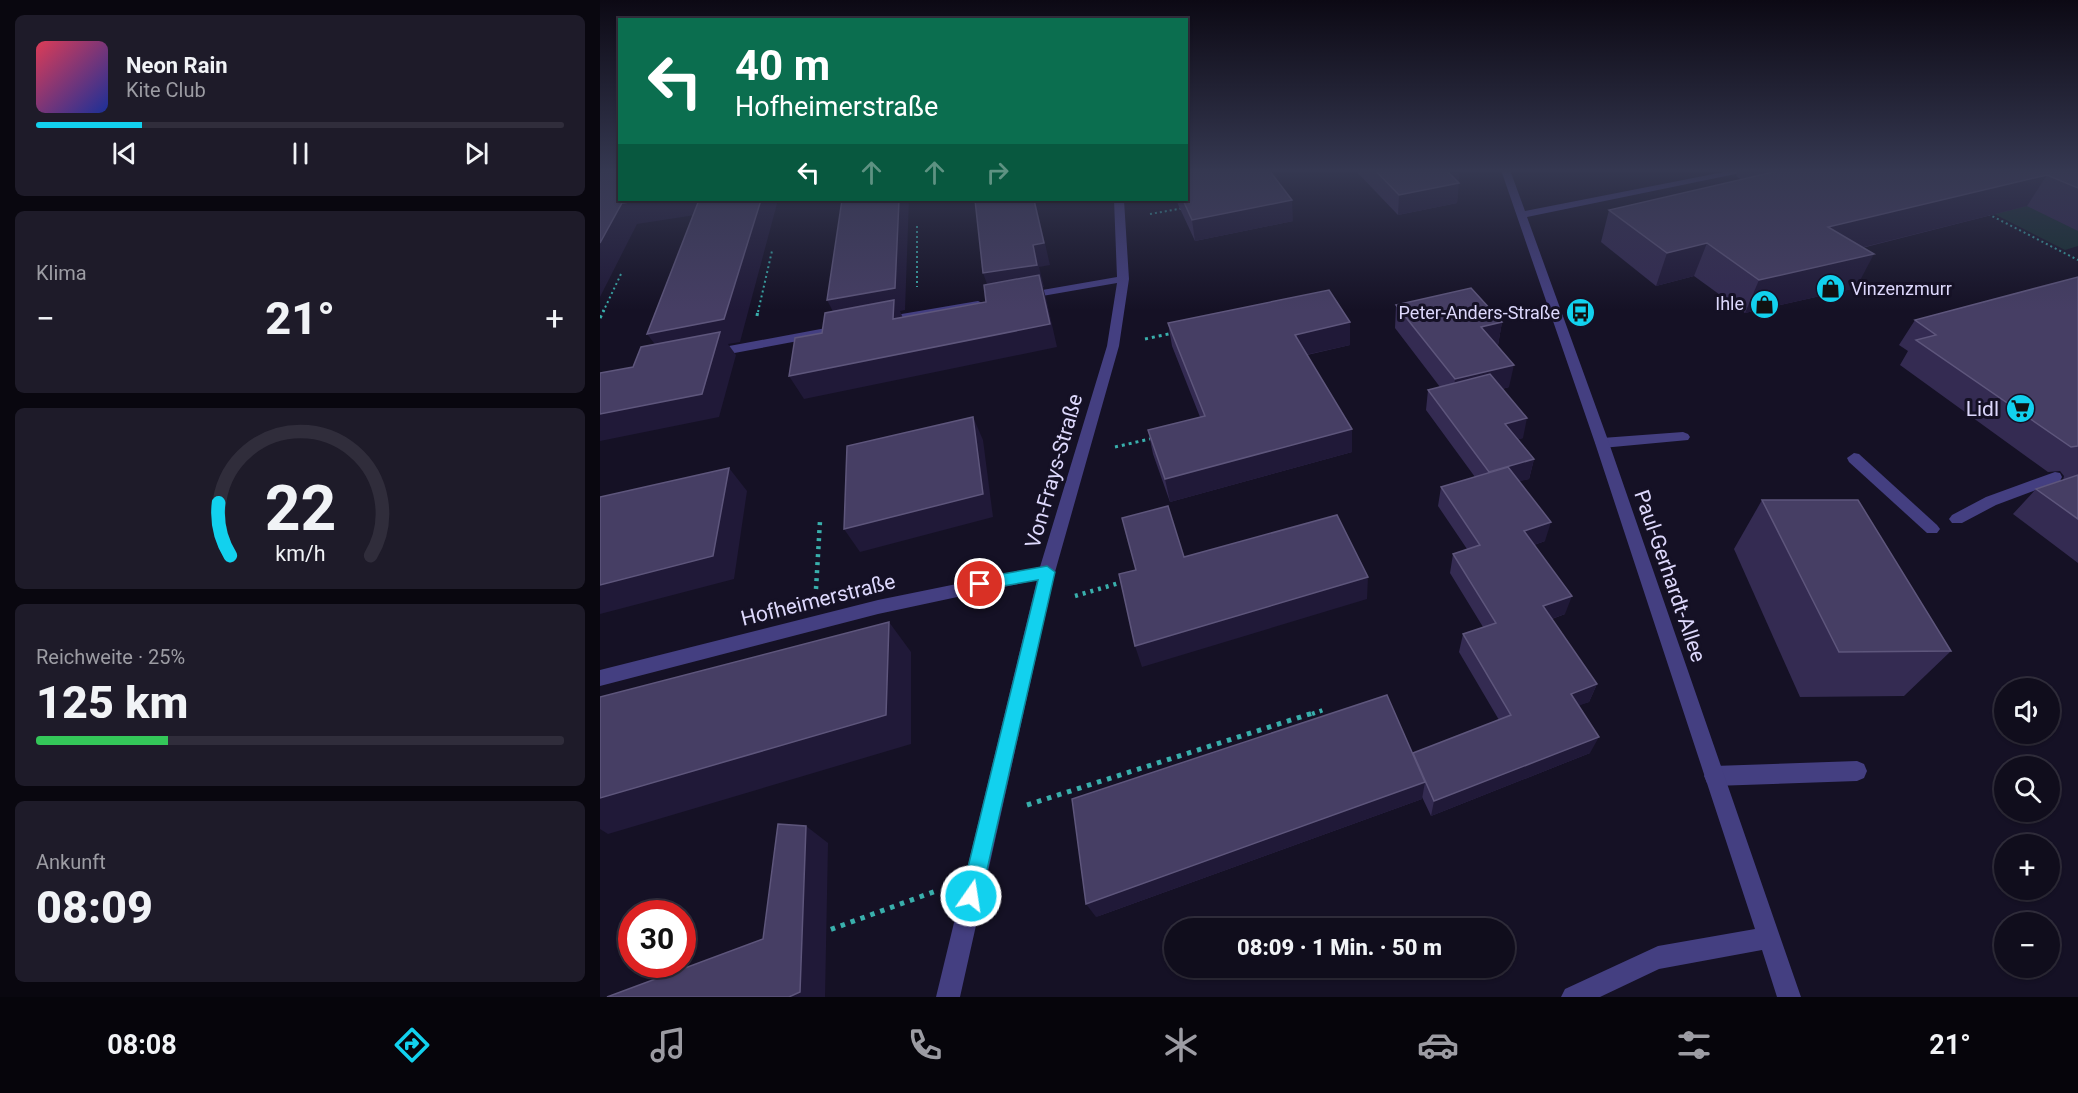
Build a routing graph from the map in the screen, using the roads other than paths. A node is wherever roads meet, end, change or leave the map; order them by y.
1 (1120, 217) edge
2 (1521, 217) edge
3 (1123, 279) junction
4 (1008, 298) edge
5 (986, 302) edge
6 (872, 323) edge
7 (850, 327) edge
8 (704, 355) edge
9 (1683, 437) dead end
10 (1602, 443) junction
11 (1854, 458) dead end
12 (2055, 477) dead end
13 (1958, 519) dead end
14 (1932, 530) dead end
15 (1047, 572) junction
16 (600, 678) edge
17 (1857, 771) dead end
18 (1714, 776) junction
19 (1768, 938) junction
20 (948, 997) edge
21 (1573, 997) edge
22 (1789, 997) edge

1 - 3 street, Von-Frays-Straße
2 - 10 street, Paul-Gerhardt-Allee
3 - 4 street
3 - 15 street, Von-Frays-Straße
5 - 6 street
7 - 8 street
9 - 10 street
10 - 18 street, Paul-Gerhardt-Allee
11 - 14 street
12 - 13 street
15 - 16 street, Hofheimerstraße
15 - 20 street, Von-Frays-Straße
17 - 18 street
18 - 19 street, Paul-Gerhardt-Allee
19 - 21 street
19 - 22 street, Paul-Gerhardt-Allee

